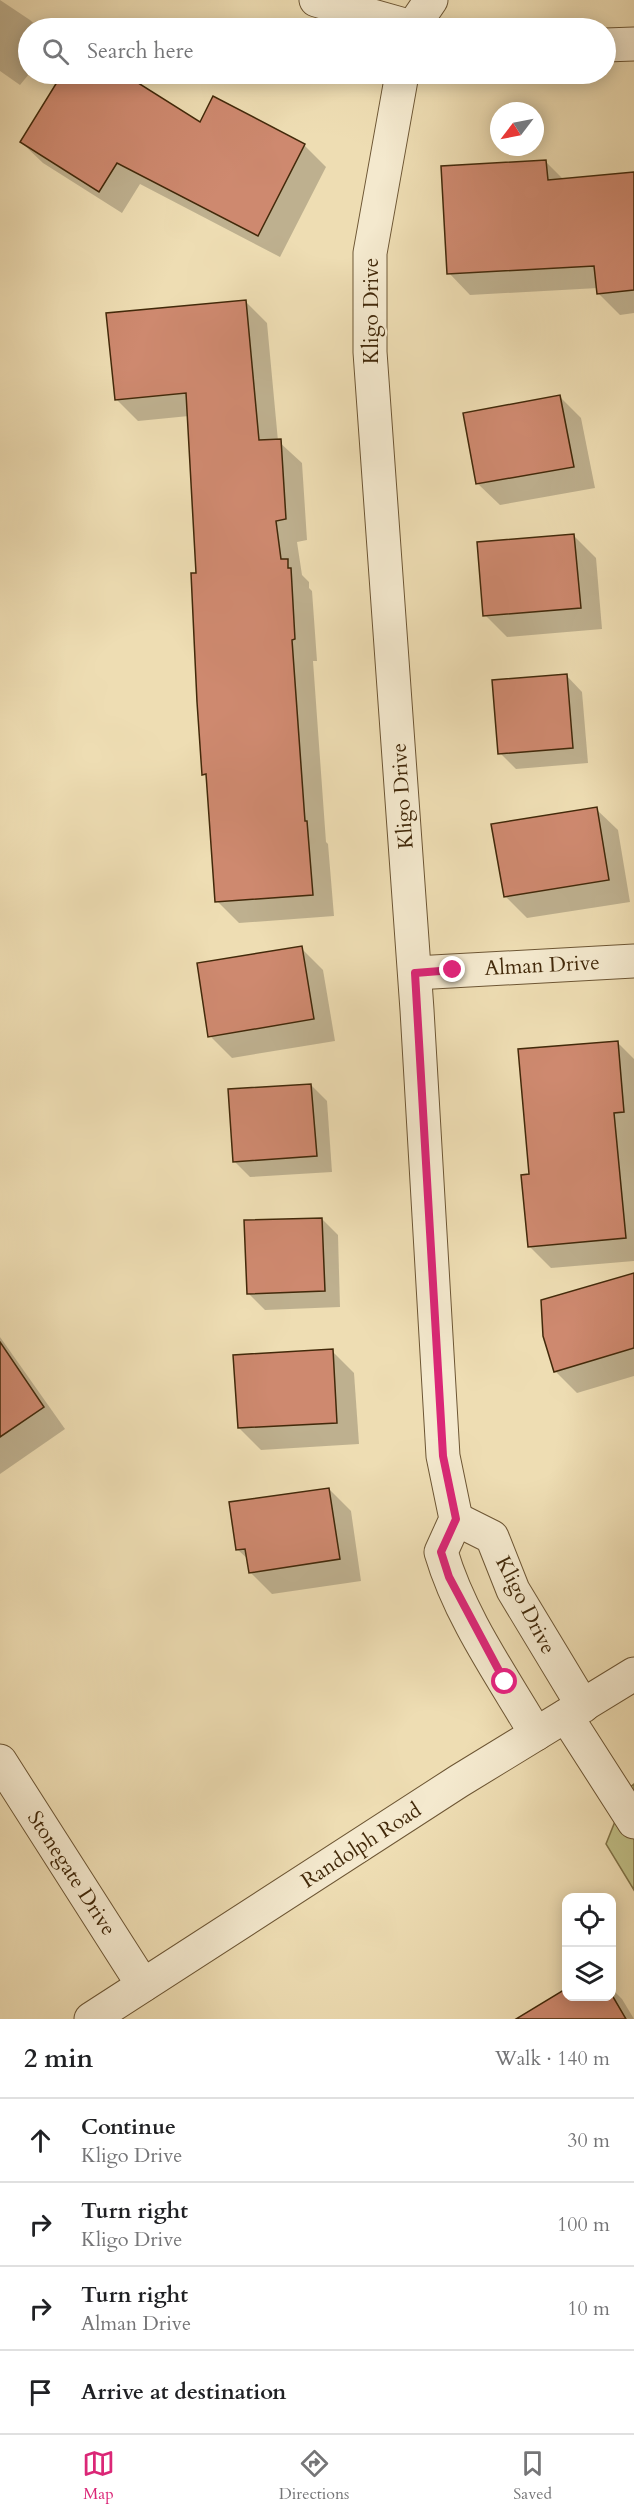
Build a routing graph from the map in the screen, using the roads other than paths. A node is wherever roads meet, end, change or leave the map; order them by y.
1 (316, 0) edge
2 (404, 0) edge
3 (431, 0) edge
4 (378, 18) edge
5 (410, 18) edge
6 (419, 18) edge
7 (634, 44) edge
8 (616, 45) edge
9 (400, 84) edge
10 (634, 961) edge
11 (415, 973) junction
12 (456, 1519) junction
13 (634, 1674) edge
14 (575, 1711) junction
15 (536, 1734) junction
16 (0, 1761) edge
17 (634, 1822) edge
18 (143, 1984) junction
19 (91, 2019) edge

1 - 4 street
2 - 5 street
3 - 6 street
7 - 8 street
9 - 11 street, Kligo Drive
10 - 11 street, Alman Drive
11 - 12 street, Kligo Drive
12 - 14 street, Kligo Drive
12 - 15 street
13 - 14 street, Randolph Road
14 - 15 street, Randolph Road
14 - 17 street, Kligo Drive
15 - 18 street, Randolph Road
16 - 18 street, Stonegate Drive
18 - 19 street, Randolph Road

